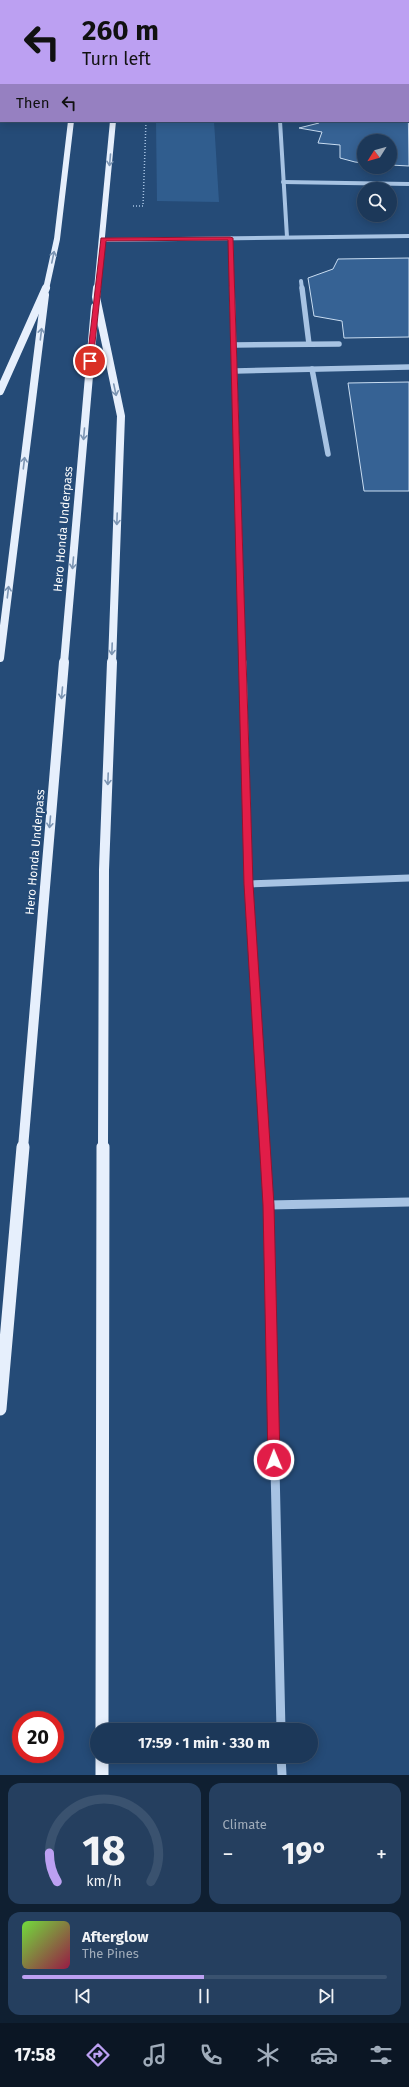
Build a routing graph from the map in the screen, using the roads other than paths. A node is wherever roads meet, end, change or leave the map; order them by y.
1 (71, 122) edge
2 (113, 122) edge
3 (280, 122) edge
4 (283, 182) junction
5 (409, 184) edge
6 (409, 236) edge
7 (287, 237) junction
8 (230, 238) junction
9 (103, 240) junction
10 (301, 281) dead end
11 (45, 295) junction
12 (96, 297) junction
13 (309, 344) junction
14 (339, 344) dead end
15 (234, 346) junction
16 (409, 367) edge
17 (312, 369) junction
18 (235, 371) junction
19 (0, 391) edge
20 (328, 454) dead end
21 (0, 658) edge
22 (409, 878) edge
23 (249, 884) junction
24 (409, 1202) edge
25 (269, 1205) junction
26 (0, 1409) edge
27 (102, 1723) edge
28 (281, 1723) edge
29 (102, 1763) edge
30 (281, 1763) edge
31 (102, 1775) edge
32 (282, 1775) edge

11 -> 1 main road
2 -> 9 main road, Hero Honda Underpass
3 - 4 lane
4 - 5 lane
4 - 7 lane
6 - 7 lane
7 - 8 lane
8 - 9 lane
8 - 15 lane
9 - 12 main road, Hero Honda Underpass
10 - 13 lane
11 - 19 main road
21 -> 11 main road
12 -> 26 main road, Hero Honda Underpass
12 -> 27 main road
13 - 14 lane
13 - 15 lane
15 - 18 lane
16 - 17 lane
17 - 18 lane
17 - 20 lane
18 - 23 lane
22 - 23 lane
23 - 25 lane
24 - 25 lane
25 - 28 lane
29 - 31 main road
30 - 32 lane

